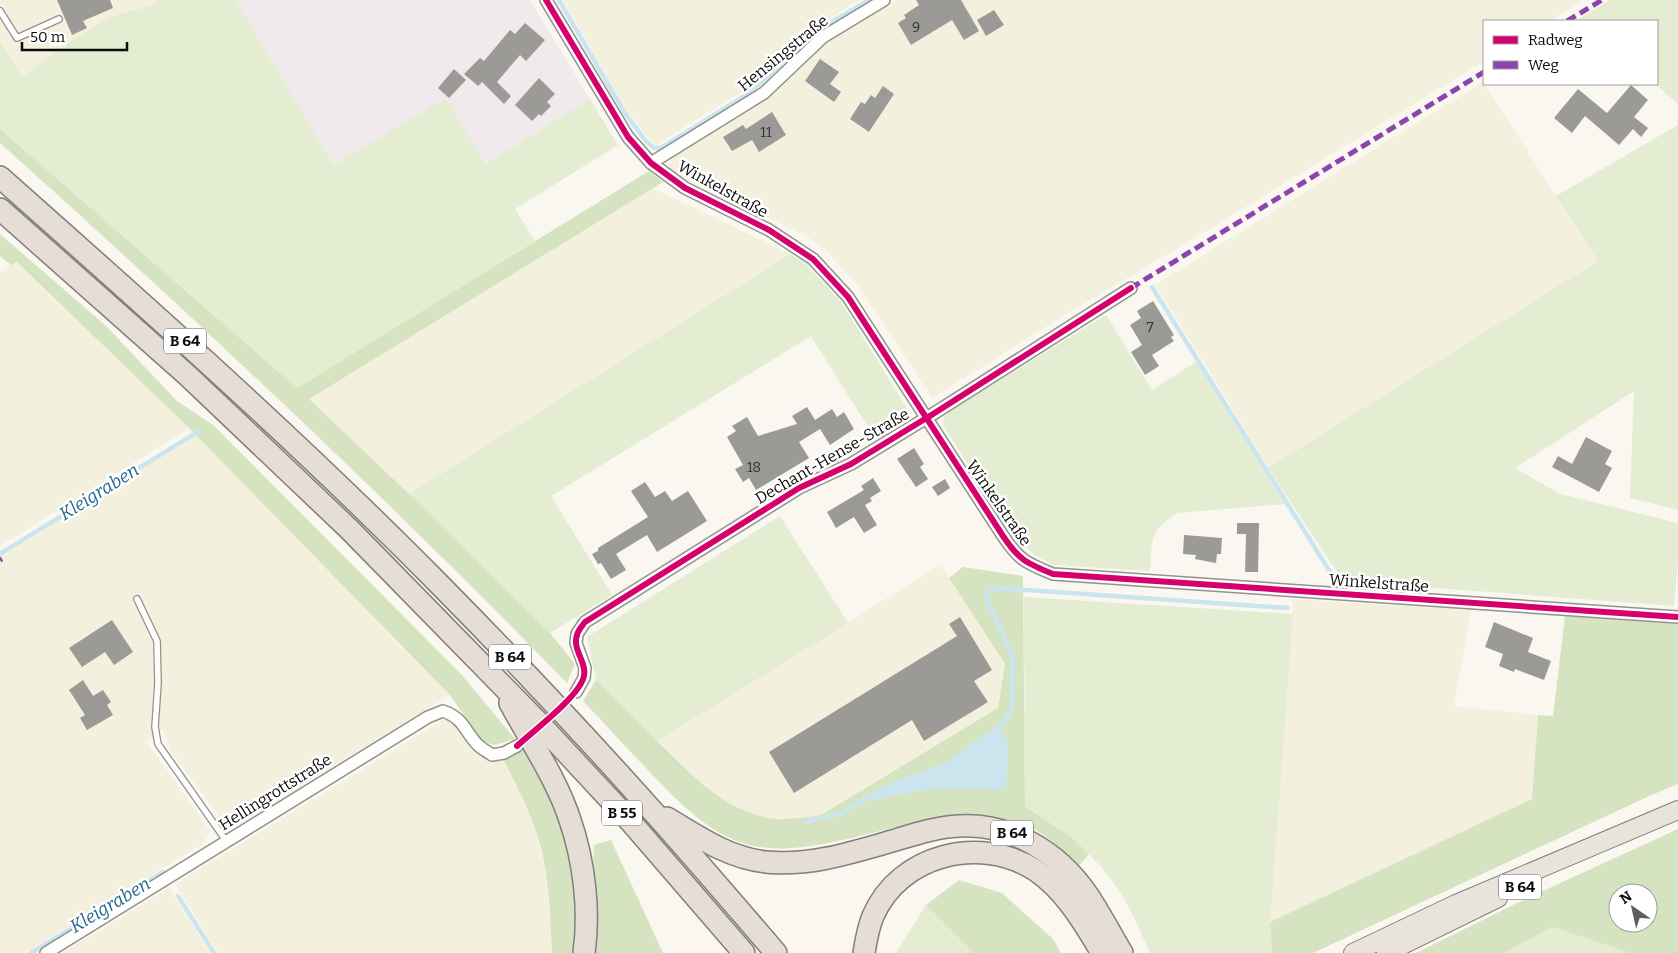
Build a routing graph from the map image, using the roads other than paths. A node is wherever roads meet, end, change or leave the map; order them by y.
1 (546, 0) edge
2 (884, 0) edge
3 (0, 11) edge
4 (59, 19) dead end
5 (651, 163) junction
6 (0, 177) edge
7 (0, 209) edge
8 (1131, 288) dead end
9 (925, 419) junction
10 (136, 599) dead end
11 (1678, 617) edge
12 (495, 677) junction
13 (576, 692) dead end
14 (517, 746) dead end
15 (649, 807) junction
16 (1678, 810) edge
17 (1653, 821) junction
18 (227, 842) junction
19 (46, 953) edge
20 (584, 953) edge
21 (744, 953) edge
22 (776, 953) edge
23 (864, 953) edge
24 (1102, 953) edge
25 (1122, 953) edge
26 (1353, 953) edge
27 (1386, 953) edge

1 - 5 street, Winkelstraße
2 - 5 street, Hensingstraße
3 - 4 lane
5 - 9 street, Winkelstraße
6 - 15 highway, B 64
7 - 12 highway, B 64
8 - 9 street, Dechant-Hense-Straße
9 - 11 street, Winkelstraße
9 - 13 street, Dechant-Hense-Straße
10 - 18 lane
12 - 20 highway, B 64
12 - 21 highway, B 55
14 - 18 street, Hellingrottstraße
15 - 22 highway, B 55
15 - 25 highway, B 64
16 - 17 main road, B 64
17 - 26 main road, B 64
17 - 27 main road, B 64
18 - 19 street, Hellingrottstraße
23 - 24 highway

